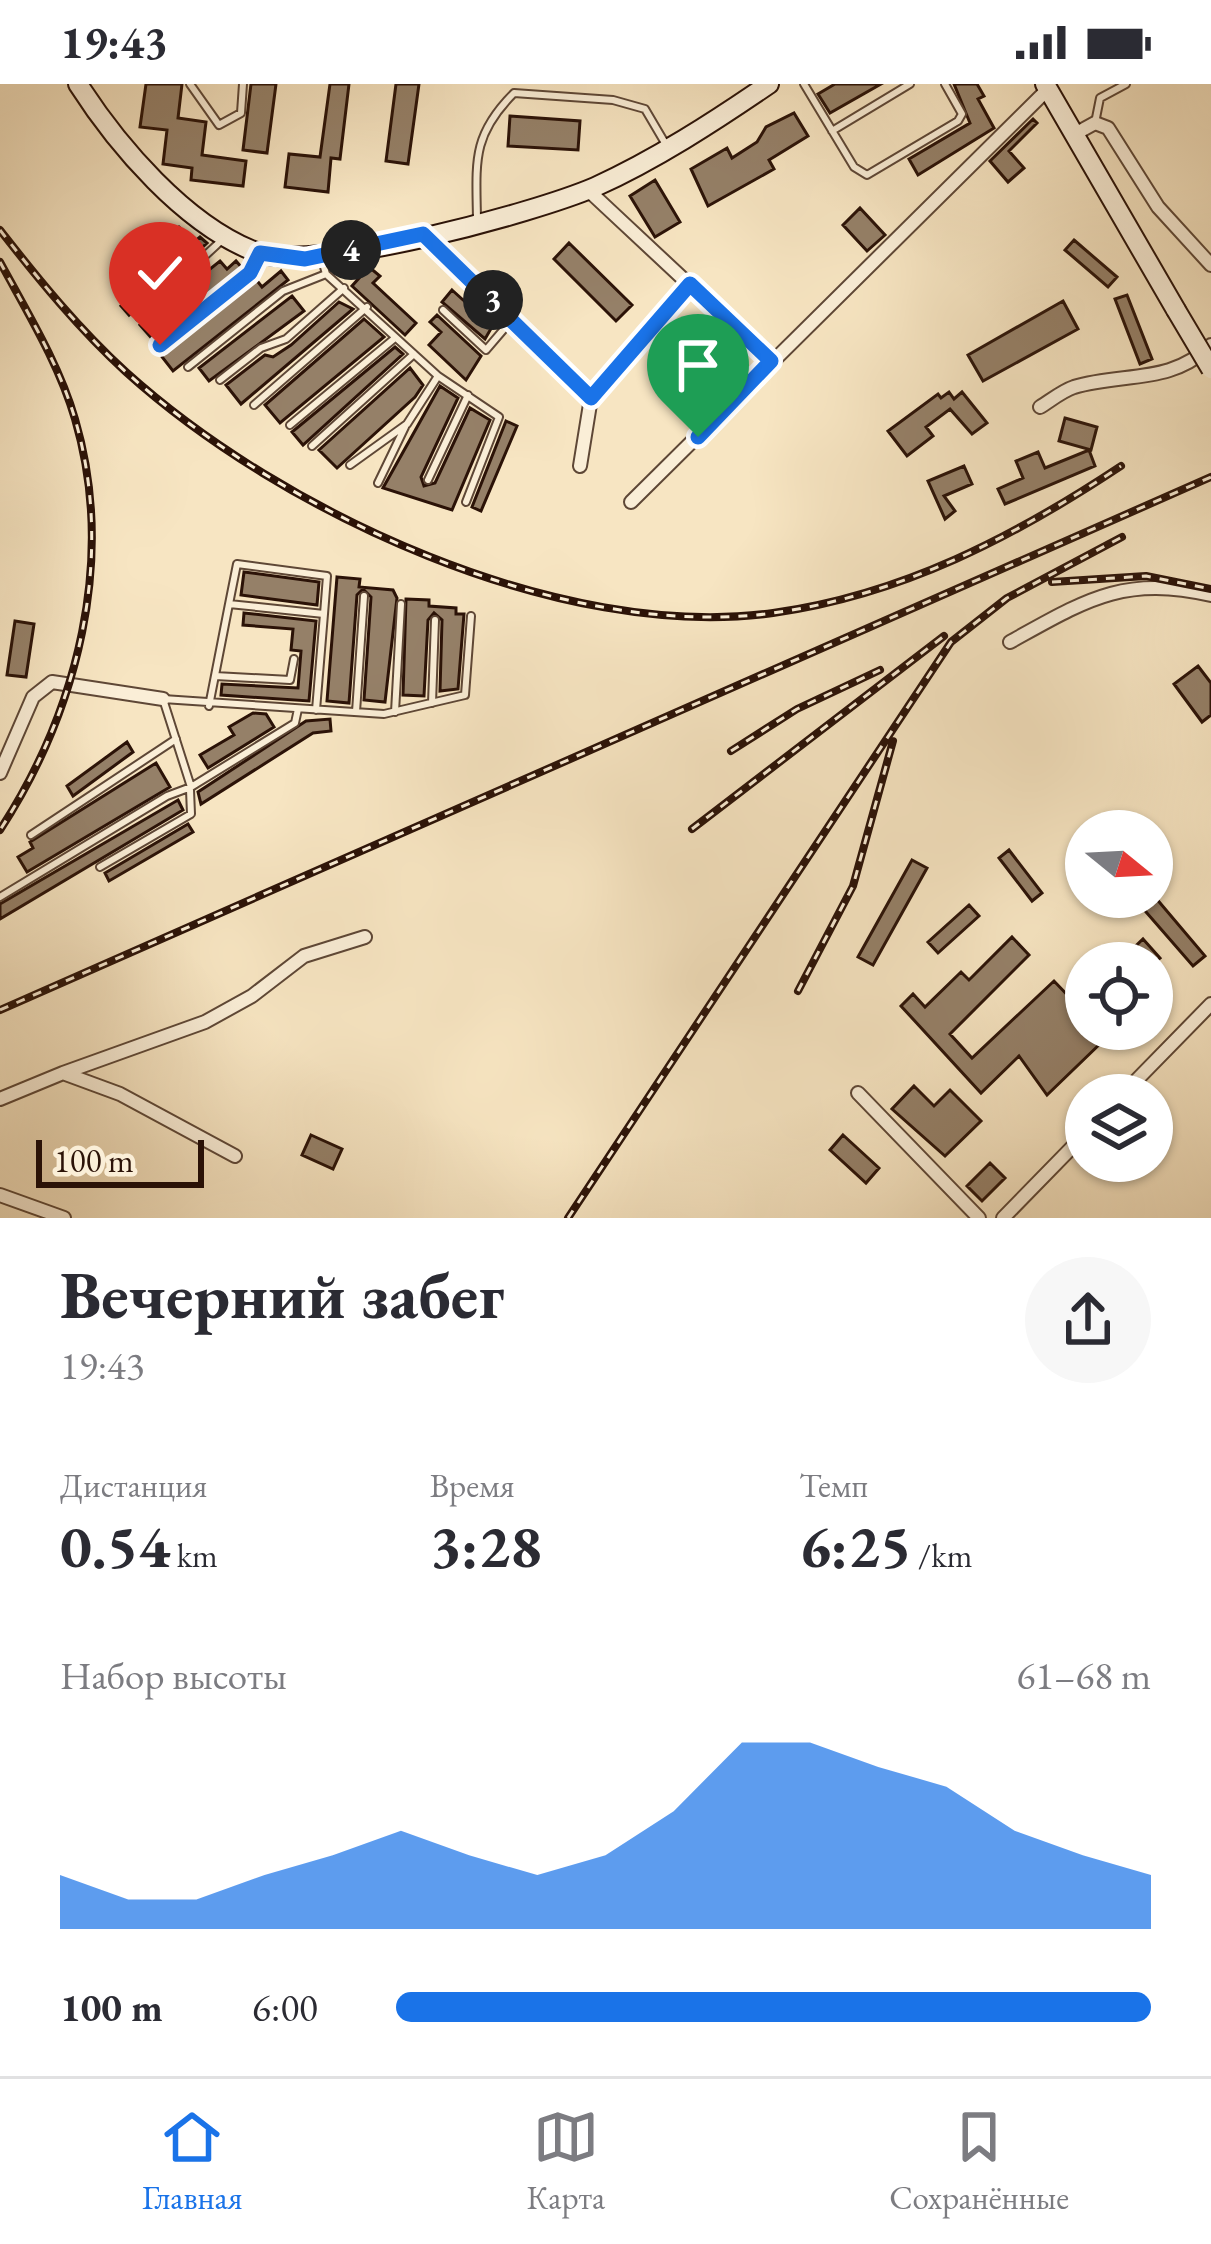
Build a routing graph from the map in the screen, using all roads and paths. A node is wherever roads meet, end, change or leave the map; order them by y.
1 (77, 84) edge
2 (190, 84) edge
3 (243, 84) edge
4 (769, 84) edge
5 (804, 84) edge
6 (910, 84) edge
7 (945, 84) edge
8 (1126, 84) edge
9 (1047, 86) edge
10 (1095, 123) junction
11 (832, 131) junction
12 (1075, 134) junction
13 (667, 147) junction
14 (588, 190) junction
15 (477, 222) junction
16 (423, 234) junction
17 (225, 236) junction
18 (260, 253) junction
19 (324, 265) junction
20 (1211, 265) edge
21 (690, 284) junction
22 (344, 288) junction
23 (367, 307) junction
24 (443, 310) dead end
25 (139, 317) dead end
26 (512, 319) junction
27 (395, 338) junction
28 (160, 345) dead end
29 (1211, 345) edge
30 (414, 354) junction
31 (771, 361) junction
32 (188, 367) dead end
33 (1211, 369) edge
34 (438, 376) junction
35 (220, 380) dead end
36 (468, 395) junction
37 (591, 398) junction
38 (254, 404) dead end
39 (1040, 407) dead end
40 (407, 424) junction
41 (290, 425) dead end
42 (312, 446) dead end
43 (350, 465) dead end
44 (580, 466) dead end
45 (428, 480) dead end
46 (378, 483) dead end
47 (466, 502) dead end
48 (631, 502) dead end
49 (364, 596) dead end
50 (1211, 596) edge
51 (229, 604) junction
52 (401, 604) dead end
53 (324, 614) junction
54 (471, 616) dead end
55 (435, 620) dead end
56 (1010, 642) dead end
57 (294, 659) dead end
58 (215, 676) junction
59 (163, 699) junction
60 (432, 703) junction
61 (209, 706) junction
62 (298, 709) junction
63 (316, 711) junction
64 (356, 712) junction
65 (395, 712) junction
66 (176, 739) junction
67 (0, 772) edge
68 (191, 787) junction
69 (32, 835) dead end
70 (100, 867) dead end
71 (0, 897) edge
72 (364, 937) dead end
73 (1211, 1004) edge
74 (63, 1073) junction
75 (1143, 1074) edge
76 (857, 1093) dead end
77 (0, 1100) edge
78 (1065, 1154) edge
79 (235, 1156) dead end
80 (0, 1195) edge
81 (64, 1218) edge
82 (980, 1218) edge
83 (1003, 1218) edge

1 - 17 street
2 - 3 lane
4 - 13 street
5 - 11 lane
6 - 11 lane
7 - 11 lane
8 - 10 lane
9 - 12 street
9 - 31 street
10 - 12 street
10 - 20 street
12 - 33 street, bridge
13 - 14 street
13 - 15 lane
14 - 15 street
14 - 21 street
15 - 16 street
16 - 19 street
16 - 26 street
17 - 18 street
17 - 25 lane
18 - 19 street
18 - 28 lane
19 - 22 lane
19 - 32 lane
21 - 31 street
21 - 37 street
22 - 23 lane
22 - 35 lane
23 - 27 lane
23 - 38 lane
24 - 26 lane
26 - 37 street
27 - 30 lane
27 - 41 lane
29 - 39 street
30 - 34 lane
30 - 42 lane
31 - 48 street
34 - 36 lane
34 - 40 lane
36 - 45 lane
36 - 47 lane
37 - 44 street
40 - 43 lane
40 - 46 lane
49 - 64 lane
50 - 56 street
51 - 53 lane
51 - 53 lane
51 - 58 lane
52 - 65 lane
53 - 63 lane
54 - 60 lane
55 - 60 lane
57 - 58 lane
58 - 61 lane
59 - 61 lane
59 - 66 lane
59 - 67 street
60 - 65 lane
61 - 62 lane
62 - 63 lane
62 - 68 lane
63 - 64 lane
64 - 65 lane
66 - 68 lane
66 - 69 lane
68 - 70 lane
68 - 71 lane
72 - 74 street
73 - 75 street
74 - 77 street
74 - 79 street
76 - 82 street
78 - 83 street
80 - 81 street

